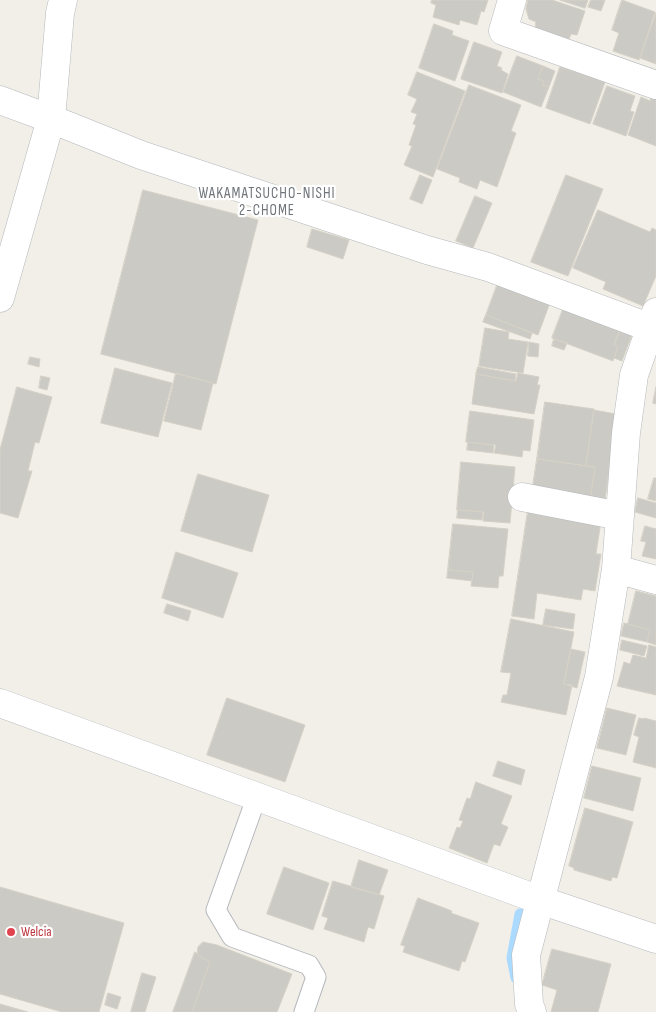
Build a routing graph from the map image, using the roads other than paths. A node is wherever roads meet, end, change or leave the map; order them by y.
1 (64, 0) edge
2 (512, 0) edge
3 (656, 85) edge
4 (0, 100) edge
5 (51, 119) junction
6 (0, 298) edge
7 (654, 323) edge
8 (522, 497) dead end
9 (620, 516) junction
10 (616, 569) junction
11 (656, 580) edge
12 (0, 702) edge
13 (257, 796) junction
14 (540, 900) junction
15 (656, 939) edge
16 (304, 1012) edge
17 (532, 1012) edge

1 - 5 street
2 - 3 street
4 - 5 street
5 - 6 street
5 - 7 street
7 - 9 street
8 - 9 street
9 - 10 street
10 - 11 street
10 - 14 street
12 - 13 street
13 - 14 street
13 - 16 lane
14 - 15 street
14 - 17 street

